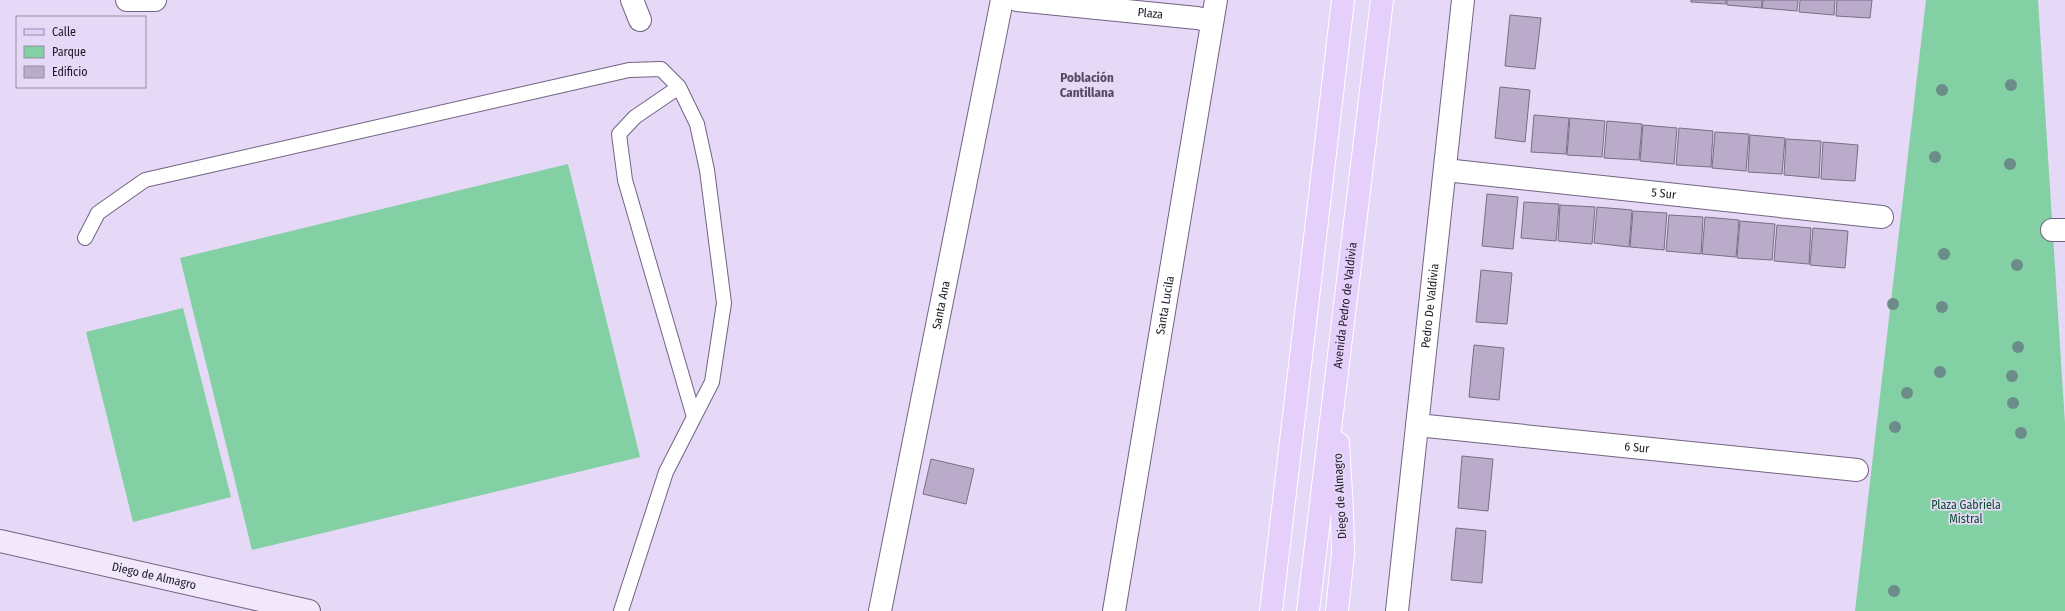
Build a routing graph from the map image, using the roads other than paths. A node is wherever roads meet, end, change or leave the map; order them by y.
1 (127, 0) edge
2 (155, 0) edge
3 (632, 0) edge
4 (1002, 0) edge
5 (1017, 0) edge
6 (1216, 0) edge
7 (1343, 0) edge
8 (1382, 0) edge
9 (1463, 0) edge
10 (640, 20) dead end
11 (1212, 21) junction
12 (679, 87) junction
13 (1445, 170) junction
14 (1882, 217) dead end
15 (85, 238) dead end
16 (1335, 381) junction
17 (694, 417) junction
18 (1417, 425) junction
19 (1858, 470) dead end
20 (0, 541) edge
21 (309, 611) edge
22 (621, 611) edge
23 (880, 611) edge
24 (1114, 611) edge
25 (1271, 611) edge
26 (1308, 611) edge
27 (1337, 611) edge
28 (1397, 611) edge

1 - 2 street
3 - 10 street
4 - 23 street, Santa Ana
5 - 11 street, Plaza
6 - 11 street, Santa Lucila
7 - 25 main road
8 - 16 main road, Avenida Pedro de Valdivia
9 - 13 street, Pedro De Valdivia
11 - 24 street, Santa Lucila
12 - 15 lane
12 - 17 lane
12 - 17 lane
13 - 14 street, 5 Sur
13 - 18 street, Pedro De Valdivia
16 - 26 main road, Avenida Pedro de Valdivia
16 - 27 main road, Diego de Almagro
17 - 22 lane
18 - 19 street, 6 Sur
18 - 28 street, Pedro De Valdivia
20 - 21 main road, Diego de Almagro

